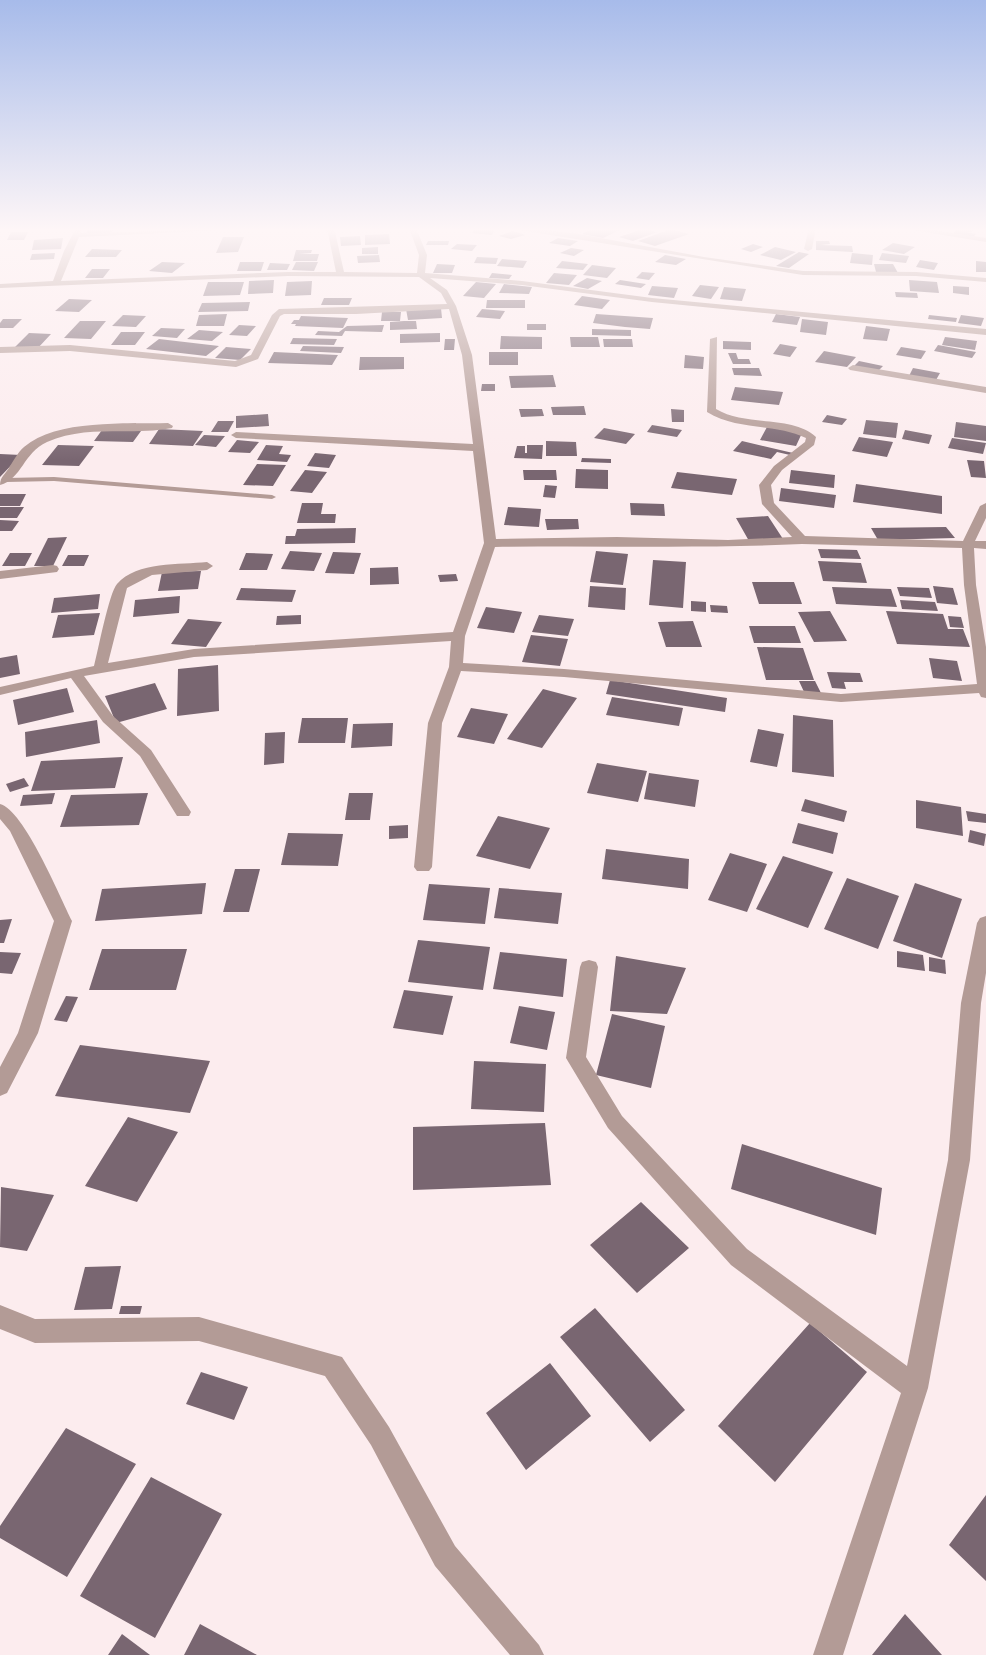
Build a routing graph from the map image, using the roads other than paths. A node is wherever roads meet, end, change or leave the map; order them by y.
1 (712, 305) edge
2 (452, 306) joint
3 (986, 332) edge
4 (714, 339) dead end
5 (0, 350) edge
6 (854, 368) dead end
7 (986, 390) edge
8 (168, 426) dead end
9 (236, 435) dead end
10 (480, 448) junction
11 (3, 481) edge
12 (272, 497) dead end
13 (985, 508) edge
14 (802, 540) junction
15 (490, 543) junction
16 (969, 543) junction
17 (986, 545) edge
18 (207, 566) dead end
19 (53, 569) dead end
20 (0, 575) edge
21 (458, 636) junction
22 (456, 668) junction
23 (100, 669) junction
24 (75, 673) junction
25 (986, 690) edge
26 (0, 691) edge
27 (0, 809) edge
28 (183, 812) dead end
29 (423, 867) dead end
30 (986, 923) edge
31 (589, 967) dead end
32 (0, 1087) edge
33 (0, 1317) edge
34 (915, 1388) junction
35 (529, 1655) edge
36 (828, 1655) edge

1 - 3 street
2 - 5 street
2 - 10 street
4 - 14 street
6 - 7 street
8 - 11 street
9 - 10 street
10 - 15 street
11 - 12 lane
13 - 16 street
14 - 15 street
14 - 16 street
15 - 21 street
16 - 17 street
16 - 25 street
18 - 23 street
19 - 20 street
21 - 22 street
21 - 23 street
22 - 25 street
22 - 29 street
23 - 24 street
24 - 26 street
24 - 28 street
27 - 32 street
30 - 34 street
31 - 34 street
33 - 35 street
34 - 36 street

